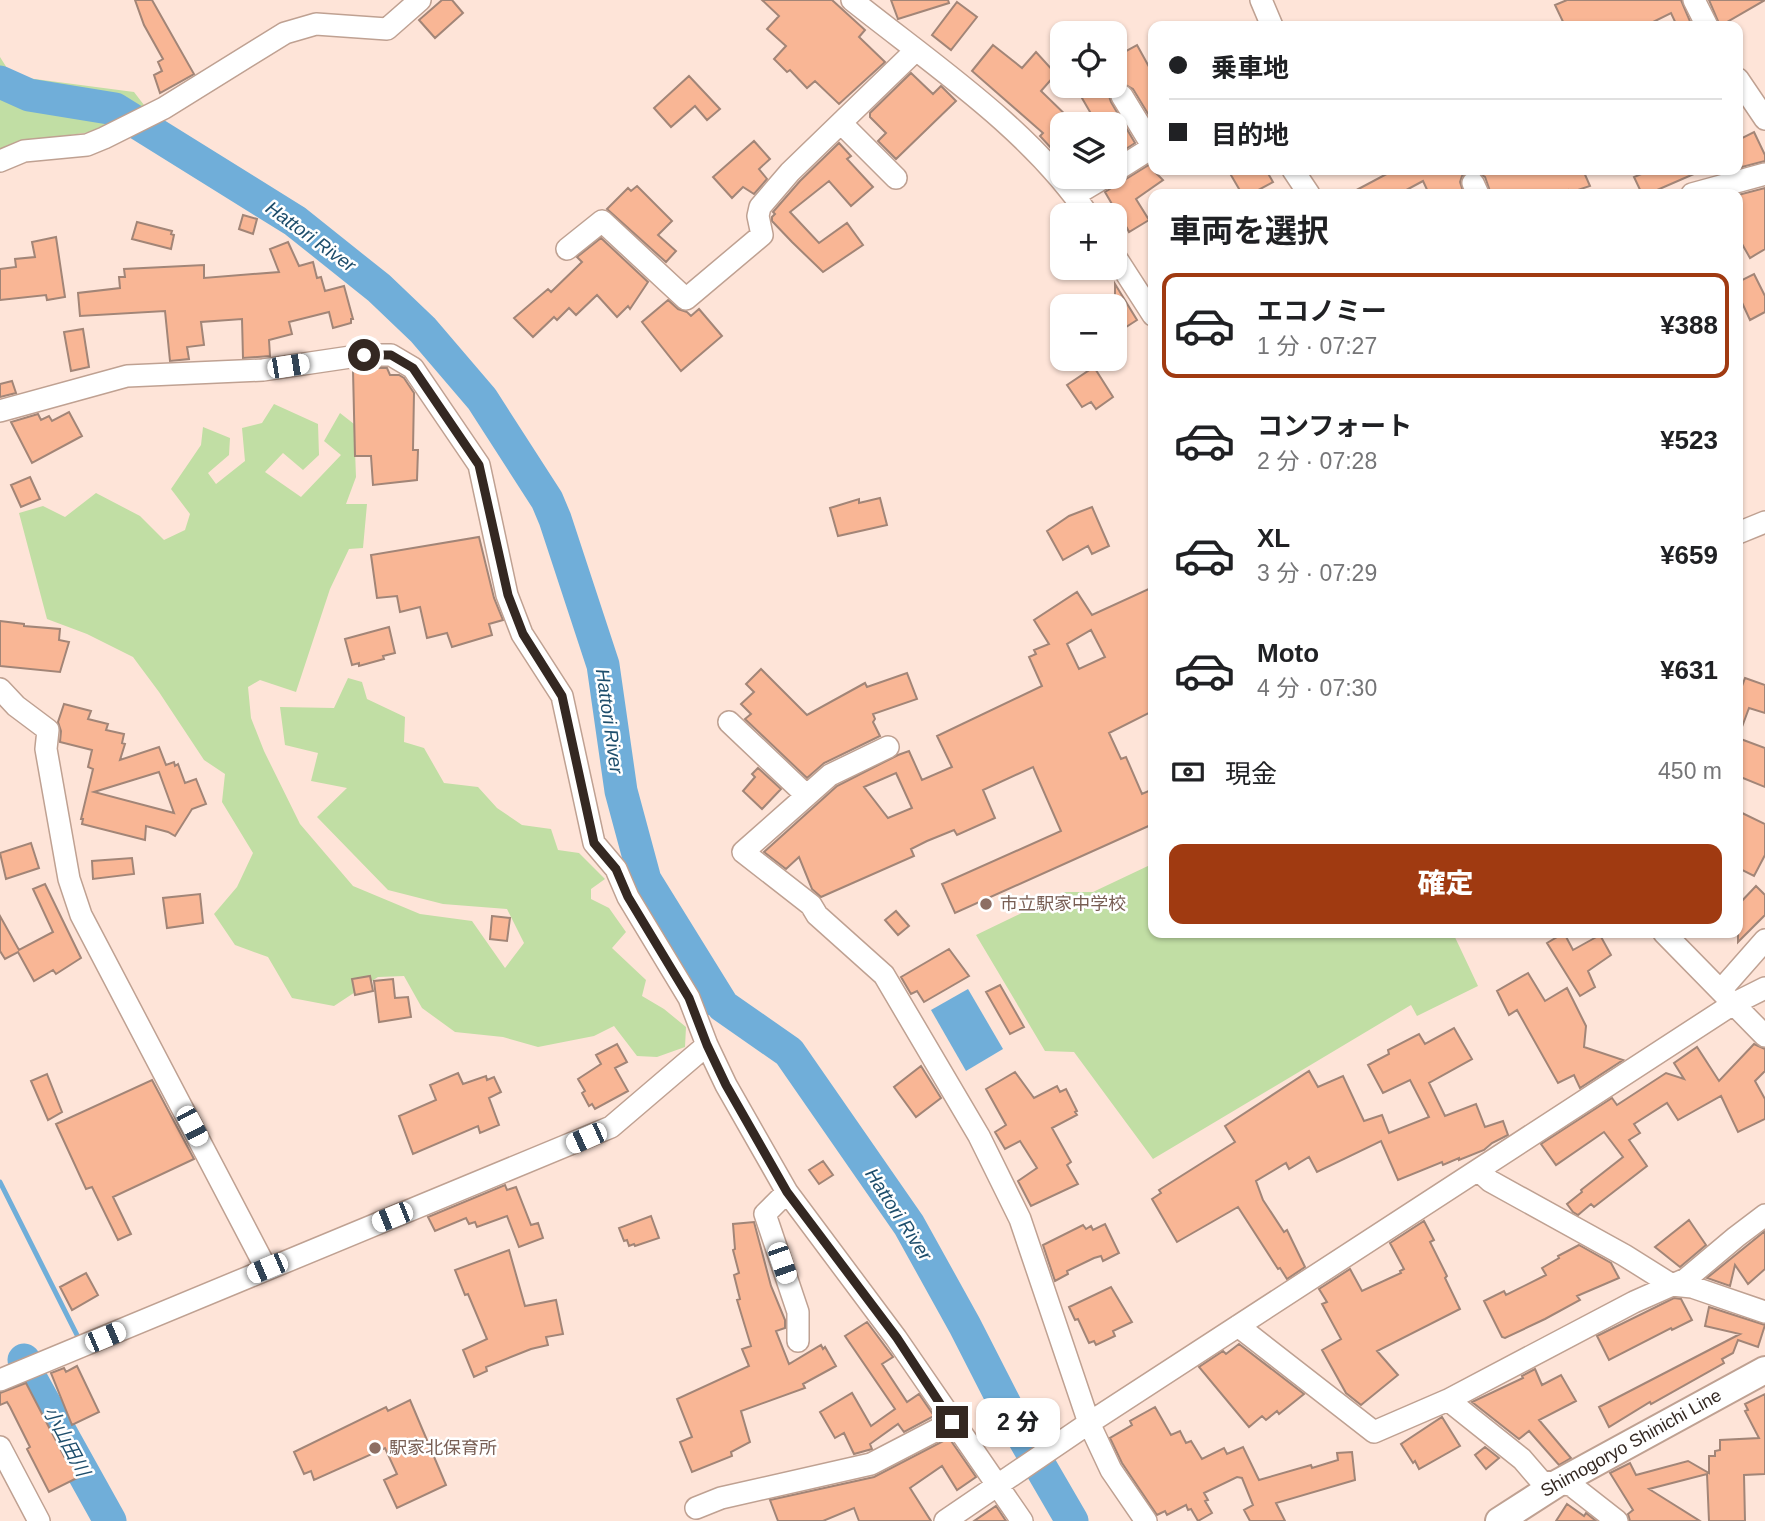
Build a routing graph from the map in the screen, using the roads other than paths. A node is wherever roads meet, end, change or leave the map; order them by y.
1 (420, 0) edge
2 (852, 0) edge
3 (1261, 0) edge
4 (1694, 0) edge
5 (1270, 21) edge
6 (1704, 21) edge
7 (915, 51) junction
8 (1743, 86) edge
9 (1123, 98) edge
10 (1765, 119) edge
11 (841, 123) junction
12 (1148, 139) edge
13 (1148, 150) edge
14 (0, 161) edge
15 (1127, 163) edge
16 (1765, 174) edge
17 (896, 178) dead end
18 (1085, 189) edge
19 (1710, 189) edge
20 (1075, 195) junction
21 (1080, 203) edge
22 (567, 249) dead end
23 (1127, 275) edge
24 (1148, 307) edge
25 (0, 411) edge
26 (1765, 522) edge
27 (1743, 531) edge
28 (0, 688) edge
29 (729, 722) dead end
30 (888, 747) dead end
31 (806, 795) junction
32 (1669, 938) edge
33 (1765, 940) edge
34 (1765, 988) edge
35 (1727, 997) junction
36 (1765, 1036) edge
37 (707, 1045) junction
38 (1478, 1170) junction
39 (787, 1192) junction
40 (1765, 1215) edge
41 (267, 1268) junction
42 (1672, 1285) junction
43 (1765, 1312) edge
44 (1238, 1326) junction
45 (799, 1341) dead end
46 (1765, 1370) edge
47 (0, 1380) edge
48 (1448, 1400) junction
49 (952, 1422) junction
50 (1089, 1423) junction
51 (0, 1447) edge
52 (1558, 1483) junction
53 (998, 1485) junction
54 (696, 1508) dead end
55 (39, 1521) edge
56 (945, 1521) edge
57 (1021, 1521) edge
58 (1146, 1521) edge
59 (1499, 1521) edge
60 (1617, 1521) edge

1 - 14 street
2 - 7 street
3 - 5 street
4 - 6 street
7 - 11 street
7 - 20 street
8 - 10 street
9 - 12 street
11 - 17 street
11 - 22 street
13 - 15 street
16 - 19 street
18 - 20 street
20 - 21 street
23 - 24 street
25 - 37 street
26 - 27 street
28 - 41 street
29 - 31 street
30 - 31 street
31 - 50 street
32 - 35 street
33 - 35 street
34 - 35 street
35 - 36 street
35 - 38 street
37 - 39 street
37 - 41 street
38 - 42 street
38 - 44 street
39 - 45 street
39 - 49 street
40 - 42 street
41 - 47 street
42 - 43 street
42 - 48 street
44 - 48 street
44 - 50 street
46 - 52 main road, Shimogoryo Shinichi Line
48 - 52 street
49 - 53 street
49 - 54 street
50 - 53 street
50 - 58 street
51 - 55 street
52 - 59 main road, Shimogoryo Shinichi Line
52 - 60 street
53 - 56 street
53 - 57 street

